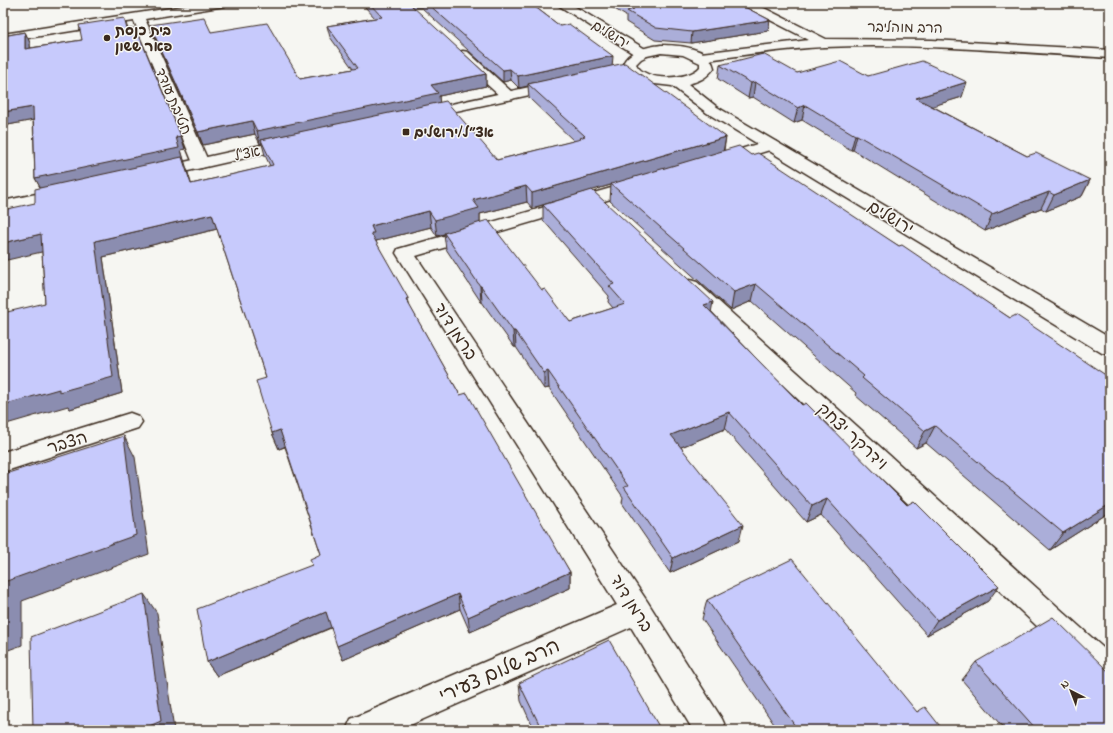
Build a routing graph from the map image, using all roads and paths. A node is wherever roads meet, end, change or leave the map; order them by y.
1 (225, 3) edge
2 (561, 3) edge
3 (745, 3) edge
4 (138, 17) junction
5 (3, 38) edge
6 (824, 43) junction
7 (451, 44) edge
8 (642, 53) junction
9 (1110, 54) edge
10 (701, 57) junction
11 (632, 69) junction
12 (617, 72) edge
13 (675, 81) junction
14 (570, 82) edge
15 (508, 96) junction
16 (408, 118) edge
17 (308, 140) edge
18 (770, 145) junction
19 (201, 163) junction
20 (702, 166) edge
21 (140, 176) edge
22 (656, 180) edge
23 (79, 190) edge
24 (595, 198) junction
25 (3, 206) edge
26 (613, 214) edge
27 (677, 274) edge
28 (1110, 348) edge
29 (130, 422) dead end
30 (3, 462) edge
31 (637, 610) junction
32 (1110, 674) edge
33 (362, 730) edge
34 (711, 730) edge

1 - 4 street
2 - 8 street, ירושלים
3 - 6 street
4 - 5 street
4 - 19 street, חטיבת עודד
6 - 9 street, הרב מוהליבר
6 - 10 street, הרב מוהליבר
7 - 15 street
8 - 10 street
8 - 11 street
10 - 13 street
11 - 12 street
11 - 13 street
13 - 18 street, ירושלים
14 - 15 street
15 - 16 street
17 - 19 street, אצ"ל
18 - 20 street
18 - 28 street, ירושלים
19 - 21 street, אצ"ל
22 - 24 street, ברמן דוד
23 - 25 street
24 - 26 street
24 - 31 street, ברמן דוד
27 - 32 street, וידרקר יצחק
29 - 30 street, הצבר
31 - 33 street, הרב שלום צעירי
31 - 34 street, ברמן דוד

